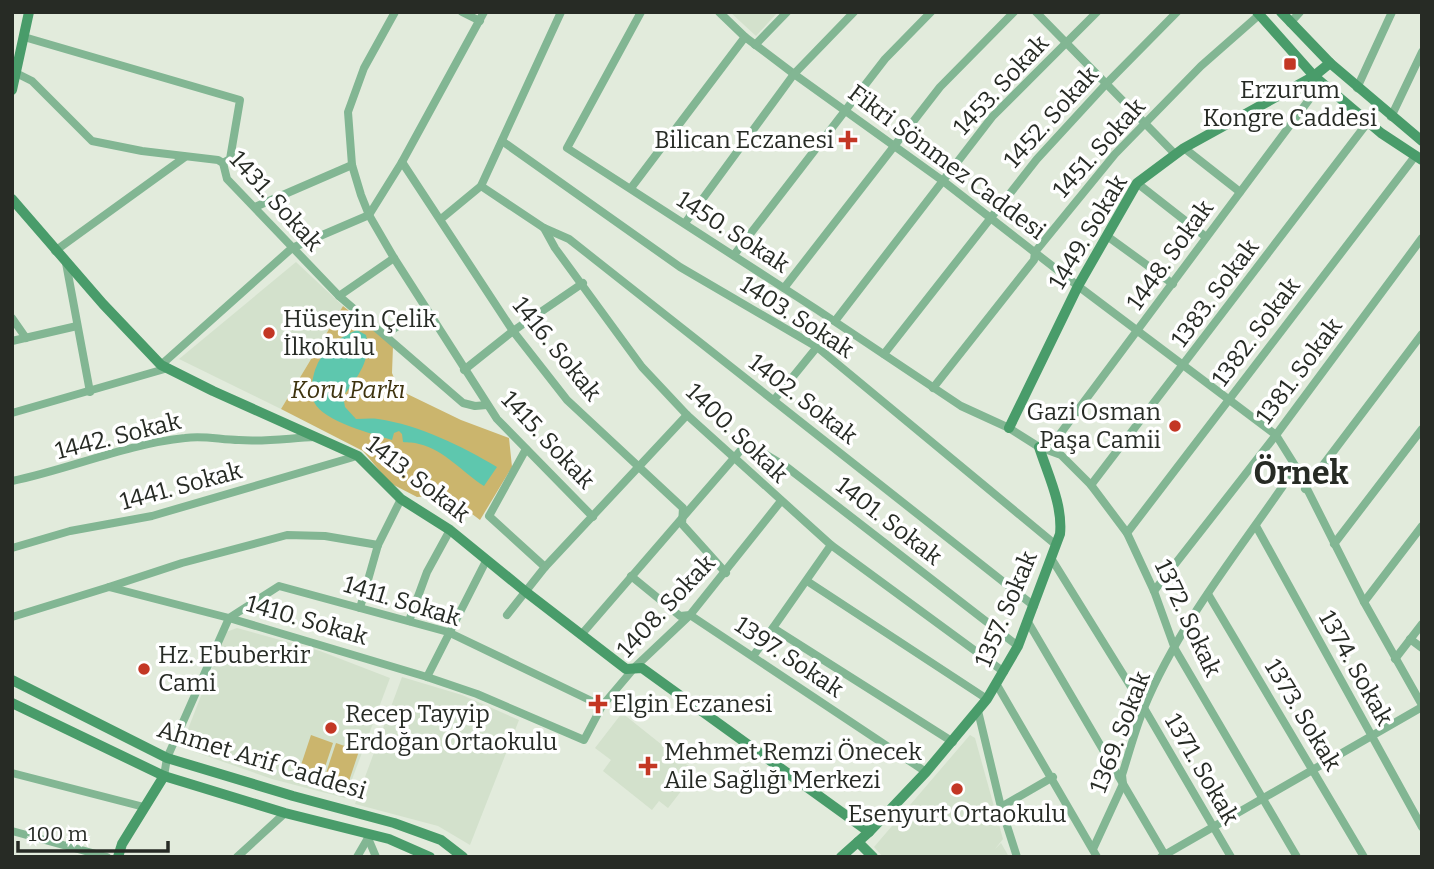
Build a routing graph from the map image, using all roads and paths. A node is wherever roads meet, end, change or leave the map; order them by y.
1 (29, 12) edge
2 (396, 12) edge
3 (462, 12) edge
4 (561, 12) edge
5 (640, 12) edge
6 (719, 12) edge
7 (787, 12) edge
8 (854, 12) edge
9 (931, 12) edge
10 (1014, 12) edge
11 (1036, 12) edge
12 (1097, 12) edge
13 (1177, 12) edge
14 (1281, 12) edge
15 (1300, 12) edge
16 (1392, 12) edge
17 (1258, 14) edge
18 (482, 16) edge
19 (1290, 23) junction
20 (24, 37) junction
21 (745, 37) junction
22 (1066, 43) junction
23 (755, 45) junction
24 (1422, 52) edge
25 (1330, 63) junction
26 (16, 73) junction
27 (794, 74) junction
28 (1314, 76) junction
29 (1106, 84) junction
30 (1357, 88) junction
31 (12, 90) edge
32 (845, 109) junction
33 (1391, 117) junction
34 (1368, 122) junction
35 (1146, 124) junction
36 (502, 141) junction
37 (1422, 141) edge
38 (893, 146) junction
39 (1179, 151) junction
40 (185, 157) junction
41 (1419, 157) edge
42 (402, 162) junction
43 (223, 163) junction
44 (352, 165) junction
45 (943, 181) junction
46 (1137, 184) junction
47 (481, 186) junction
48 (631, 188) junction
49 (1240, 192) junction
50 (12, 199) edge
51 (255, 207) junction
52 (369, 215) junction
53 (991, 217) junction
54 (441, 219) junction
55 (685, 223) junction
56 (544, 228) junction
57 (1107, 236) junction
58 (1206, 237) junction
59 (1422, 238) edge
60 (292, 248) junction
61 (55, 251) junction
62 (1035, 252) junction
63 (734, 255) junction
64 (394, 258) junction
65 (66, 263) junction
66 (583, 283) junction
67 (1172, 284) junction
68 (1078, 286) junction
69 (784, 288) junction
70 (339, 296) junction
71 (425, 307) junction
72 (12, 318) edge
73 (835, 321) junction
74 (77, 326) junction
75 (513, 331) junction
76 (1138, 331) junction
77 (1422, 334) edge
78 (385, 335) junction
79 (26, 338) junction
80 (12, 341) edge
81 (817, 347) junction
82 (884, 354) junction
83 (164, 366) junction
84 (1184, 366) junction
85 (464, 370) junction
86 (933, 388) junction
87 (90, 392) junction
88 (774, 400) junction
89 (1229, 400) junction
90 (487, 405) junction
91 (12, 413) edge
92 (687, 415) junction
93 (1009, 428) junction
94 (1422, 429) edge
95 (1276, 435) junction
96 (318, 437) junction
97 (1039, 447) junction
98 (526, 449) junction
99 (358, 456) junction
100 (734, 457) junction
101 (1296, 467) junction
102 (640, 468) junction
103 (12, 481) edge
104 (1091, 485) junction
105 (1305, 489) junction
106 (401, 499) junction
107 (781, 501) junction
108 (683, 514) junction
109 (593, 517) junction
110 (1256, 526) junction
111 (1422, 526) edge
112 (450, 530) junction
113 (1127, 533) junction
114 (1334, 544) junction
115 (378, 545) junction
116 (831, 545) junction
117 (1056, 545) junction
118 (12, 548) edge
119 (1051, 558) junction
120 (486, 561) junction
121 (545, 567) junction
122 (726, 573) junction
123 (631, 576) junction
124 (807, 581) junction
125 (109, 587) junction
126 (1154, 591) junction
127 (526, 592) junction
128 (1208, 594) junction
129 (1364, 602) junction
130 (1034, 606) junction
131 (360, 608) junction
132 (507, 615) dead end
133 (690, 615) junction
134 (12, 617) edge
135 (229, 618) junction
136 (409, 621) junction
137 (1028, 622) junction
138 (1422, 624) edge
139 (773, 628) junction
140 (449, 632) junction
141 (581, 635) junction
142 (1410, 639) junction
143 (1018, 646) junction
144 (1422, 648) edge
145 (1175, 649) junction
146 (754, 655) junction
147 (1395, 659) junction
148 (635, 667) junction
149 (1004, 672) junction
150 (427, 677) junction
151 (12, 680) edge
152 (997, 685) junction
153 (987, 699) junction
154 (12, 703) edge
155 (602, 706) junction
156 (1422, 706) edge
157 (1144, 708) junction
158 (978, 711) junction
159 (1371, 735) junction
160 (584, 740) joint
161 (953, 743) junction
162 (167, 758) junction
163 (1313, 768) junction
164 (926, 772) junction
165 (12, 773) edge
166 (163, 776) junction
167 (1052, 777) junction
168 (1123, 784) junction
169 (1263, 798) junction
170 (144, 807) junction
171 (1001, 807) junction
172 (285, 813) junction
173 (1213, 827) junction
174 (1422, 827) edge
175 (12, 831) edge
176 (869, 832) junction
177 (367, 836) junction
178 (858, 842) junction
179 (1095, 853) edge
180 (1164, 856) edge
181 (107, 857) edge
182 (118, 857) edge
183 (237, 857) edge
184 (357, 857) edge
185 (376, 857) edge
186 (430, 857) edge
187 (463, 857) edge
188 (841, 857) edge
189 (873, 857) edge
190 (1017, 857) edge
191 (1231, 857) edge
192 (1297, 857) edge
193 (1364, 857) edge

1 - 20 street
2 - 44 street, 1415. Sokak
3 - 18 street
4 - 36 street
5 - 48 street, 1450. Sokak
6 - 21 street, Fikri Sönmez Caddesi
7 - 23 street
8 - 27 street
9 - 32 street
10 - 38 street
11 - 22 street
12 - 22 street, 1453. Sokak
13 - 29 street, 1452. Sokak
14 - 19 street
15 - 19 street
16 - 30 street
17 - 28 street
17 - 35 street, 1451. Sokak
18 - 42 street
19 - 25 street
20 - 26 street
20 - 43 street
21 - 23 street, Fikri Sönmez Caddesi
21 - 48 street
22 - 29 street
22 - 45 street, 1453. Sokak
23 - 27 street, Fikri Sönmez Caddesi
24 - 33 street
25 - 28 street, 1449. Sokak
25 - 30 street
26 - 31 street
26 - 40 street, 1431. Sokak
27 - 32 street, Fikri Sönmez Caddesi
27 - 55 street
28 - 34 street
28 - 39 street, 1449. Sokak
28 - 49 street, 1448. Sokak
29 - 35 street
29 - 53 street, 1452. Sokak
30 - 33 street
32 - 38 street, Fikri Sönmez Caddesi
32 - 63 street
33 - 37 street
34 - 41 street
34 - 84 street, 1383. Sokak
35 - 39 street
35 - 62 street, 1451. Sokak
36 - 47 street
36 - 81 street, 1403. Sokak
38 - 45 street, Fikri Sönmez Caddesi
38 - 69 street
39 - 46 street, 1449. Sokak
39 - 49 street
40 - 43 street, 1431. Sokak
40 - 61 street
41 - 89 street, 1382. Sokak
42 - 52 street
42 - 54 street, 1416. Sokak
43 - 51 street, 1431. Sokak
44 - 51 street
44 - 52 street, 1415. Sokak
45 - 53 street, Fikri Sönmez Caddesi
45 - 73 street, 1453. Sokak
46 - 57 street, 1449. Sokak
46 - 58 street
47 - 54 street
47 - 56 street, 1400. Sokak
48 - 55 street, 1450. Sokak
49 - 58 street, 1448. Sokak
50 - 61 street, 1413. Sokak
51 - 60 street, 1431. Sokak
52 - 60 street
52 - 64 street, 1415. Sokak
53 - 62 street, Fikri Sönmez Caddesi
53 - 82 street, 1452. Sokak
54 - 75 street, 1416. Sokak
55 - 63 street, 1450. Sokak
56 - 66 street, 1400. Sokak
56 - 88 street, 1402. Sokak
57 - 67 street
57 - 68 street, 1449. Sokak
58 - 67 street, 1448. Sokak
59 - 95 street, 1381. Sokak
60 - 70 street, 1431. Sokak
60 - 83 street
61 - 65 street, 1413. Sokak
62 - 68 street, Fikri Sönmez Caddesi
62 - 86 street, 1451. Sokak
63 - 69 street, 1450. Sokak
64 - 70 street
64 - 71 street, 1415. Sokak
65 - 74 street
65 - 83 street, 1413. Sokak
66 - 75 street
66 - 92 street, 1400. Sokak
67 - 76 street, 1448. Sokak
68 - 76 street, Fikri Sönmez Caddesi
68 - 93 street, 1449. Sokak
69 - 73 street, 1450. Sokak
70 - 78 street, 1431. Sokak
71 - 78 street
71 - 85 street, 1415. Sokak
72 - 79 street
73 - 82 street, 1450. Sokak
74 - 79 street
74 - 87 street
75 - 85 street
75 - 102 street, 1416. Sokak
76 - 84 street, Fikri Sönmez Caddesi
76 - 97 street, 1448. Sokak
77 - 105 street
78 - 90 street, 1431. Sokak
79 - 80 street
81 - 88 street
81 - 117 street, 1403. Sokak
82 - 86 street, 1450. Sokak
83 - 87 street
83 - 96 street, 1413. Sokak
84 - 89 street, Fikri Sönmez Caddesi
84 - 104 street, 1383. Sokak
85 - 90 street, 1415. Sokak
86 - 93 street, 1450. Sokak
87 - 91 street
88 - 130 street, 1402. Sokak
89 - 95 street, Fikri Sönmez Caddesi
89 - 113 street, 1382. Sokak
90 - 98 street, 1415. Sokak
92 - 100 street, 1400. Sokak
92 - 102 street
93 - 97 street, 1372. Sokak
94 - 114 street
95 - 101 street, Fikri Sönmez Caddesi
95 - 126 street, 1381. Sokak
96 - 99 street, 1413. Sokak
96 - 103 street, 1442. Sokak
97 - 104 street, 1372. Sokak
97 - 117 street, 1357. Sokak
98 - 109 street, 1415. Sokak
98 - 121 street
99 - 106 street, 1413. Sokak
99 - 118 street, 1441. Sokak
100 - 107 street, 1400. Sokak
100 - 108 street
100 - 143 street, 1401. Sokak
101 - 105 street, Fikri Sönmez Caddesi
101 - 110 street, 1369. Sokak
102 - 108 street, 1416. Sokak
102 - 109 street
104 - 113 street, 1372. Sokak
105 - 114 street, Fikri Sönmez Caddesi
106 - 112 street, 1413. Sokak
106 - 115 street
107 - 116 street, 1400. Sokak
107 - 122 street, 1408. Sokak
108 - 122 street, 1416. Sokak
108 - 123 street
109 - 121 street
110 - 128 street, 1369. Sokak
110 - 159 street, 1374. Sokak
111 - 129 street
112 - 120 street, 1413. Sokak
112 - 136 street
113 - 126 street, 1372. Sokak
114 - 129 street, Fikri Sönmez Caddesi
115 - 125 street
115 - 131 street
116 - 124 street
116 - 149 street, 1400. Sokak
117 - 119 street, 1357. Sokak
119 - 130 street, 1357. Sokak
119 - 157 street, 1371. Sokak
120 - 127 street, 1413. Sokak
120 - 140 street
121 - 127 street
122 - 133 street, 1408. Sokak
123 - 133 street, 1397. Sokak
123 - 141 street
124 - 139 street
124 - 153 street
125 - 134 street
125 - 135 street, 1410. Sokak
126 - 145 street, 1372. Sokak
127 - 132 street
127 - 141 street, 1413. Sokak
128 - 145 street, 1369. Sokak
128 - 163 street, 1373. Sokak
129 - 147 street, Fikri Sönmez Caddesi
130 - 137 street, 1357. Sokak
131 - 135 street, 1411. Sokak
131 - 136 street, 1411. Sokak
133 - 146 street, 1397. Sokak
133 - 148 street, 1408. Sokak
135 - 150 street, 1410. Sokak
135 - 162 street
136 - 140 street, 1411. Sokak
137 - 143 street, 1357. Sokak
137 - 168 street
138 - 142 street
139 - 146 street
139 - 161 street
140 - 150 street
140 - 155 street, 1411. Sokak
141 - 148 street, 1413. Sokak
142 - 144 street
142 - 147 street
143 - 149 street, 1357. Sokak
145 - 157 street, 1369. Sokak
145 - 169 street, 1372. Sokak
146 - 164 street, 1397. Sokak
147 - 156 street, Fikri Sönmez Caddesi
148 - 155 street, 1408. Sokak
148 - 176 street, 1413. Sokak
149 - 152 street, 1357. Sokak
150 - 160 street, 1410. Sokak
151 - 162 street, Ahmet Arif Caddesi
152 - 153 street, 1357. Sokak
152 - 167 street, 1369. Sokak
153 - 158 street, 1357. Sokak
154 - 166 street, Ahmet Arif Caddesi
155 - 160 street, 1408. Sokak
156 - 159 street
157 - 168 street, 1369. Sokak
157 - 173 street, 1371. Sokak
158 - 161 street, 1357. Sokak
158 - 171 street
159 - 163 street
159 - 174 street, 1374. Sokak
161 - 164 street, 1357. Sokak
162 - 166 street
162 - 187 street, Ahmet Arif Caddesi
163 - 169 street
163 - 193 street, 1373. Sokak
164 - 176 street, 1357. Sokak
165 - 170 street
166 - 170 street
166 - 172 street, Ahmet Arif Caddesi
167 - 171 street
167 - 179 street, 1369. Sokak
168 - 179 street, 1369. Sokak
168 - 180 street
169 - 173 street
169 - 192 street, 1372. Sokak
170 - 182 street
171 - 190 street
172 - 177 street, Ahmet Arif Caddesi
172 - 183 street
173 - 180 street
173 - 191 street, 1371. Sokak
175 - 181 street
176 - 178 street, 1357. Sokak
177 - 184 street
177 - 185 street
177 - 186 street, Ahmet Arif Caddesi
178 - 188 street, 1357. Sokak
178 - 189 street

